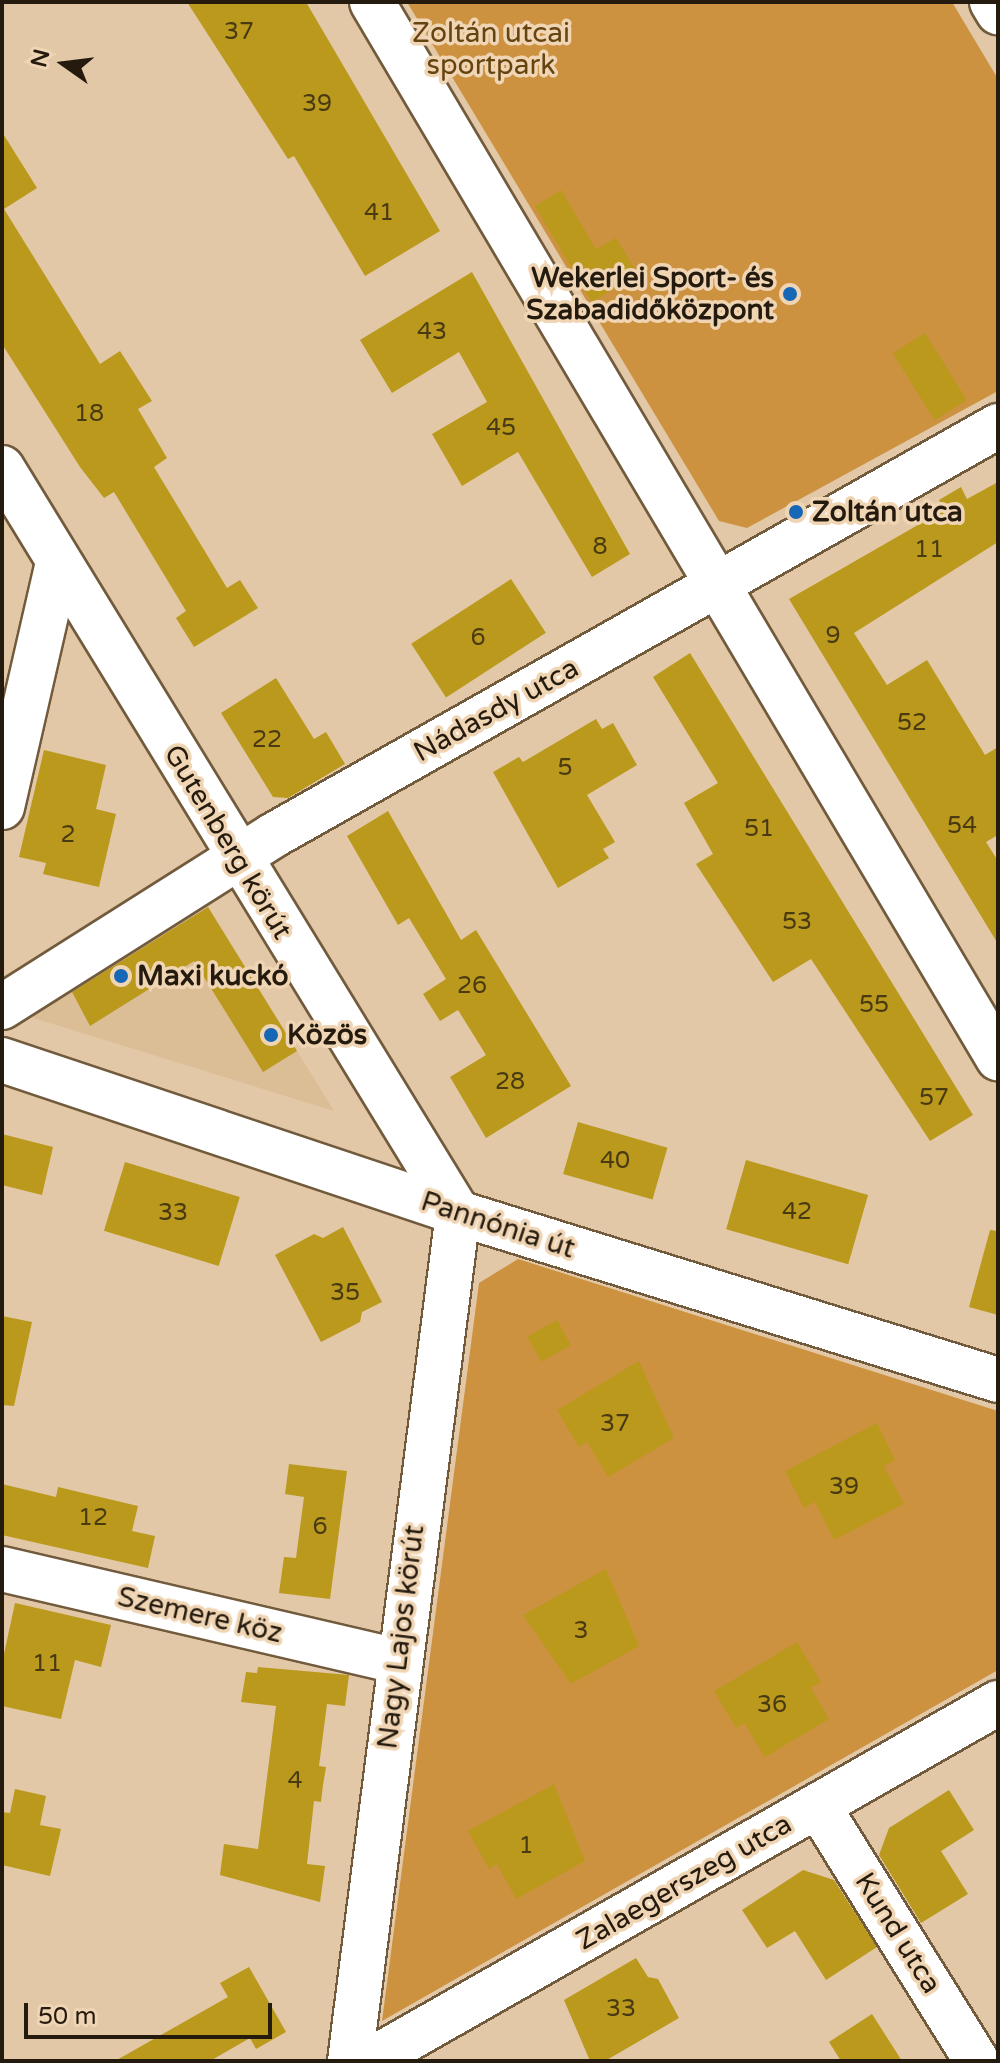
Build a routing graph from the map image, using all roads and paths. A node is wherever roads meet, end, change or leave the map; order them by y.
1 (372, 2) edge
2 (992, 2) edge
3 (998, 12) edge
4 (998, 426) edge
5 (2, 468) edge
6 (58, 562) junction
7 (718, 586) junction
8 (2, 807) edge
9 (237, 858) junction
10 (2, 1007) edge
11 (994, 1043) edge
12 (2, 1060) edge
13 (458, 1213) junction
14 (998, 1380) edge
15 (2, 1569) edge
16 (397, 1661) junction
17 (998, 1703) edge
18 (818, 1806) junction
19 (350, 2061) edge
20 (369, 2061) edge
21 (977, 2061) edge

1 - 7 street
2 - 3 street
4 - 7 street, Nádasdy utca
5 - 6 street, Gutenberg körút
6 - 8 street
6 - 9 street, Gutenberg körút
7 - 9 street, Nádasdy utca
7 - 11 street
9 - 10 street, Nádasdy utca
9 - 13 street, Gutenberg körút
12 - 13 street, Pannónia út
13 - 14 street, Pannónia út
13 - 16 street, Nagy Lajos körút
15 - 16 street, Szemere köz
16 - 19 street, Nagy Lajos körút
17 - 18 street, Zalaegerszeg utca
18 - 20 street, Zalaegerszeg utca
18 - 21 street, Kund utca

